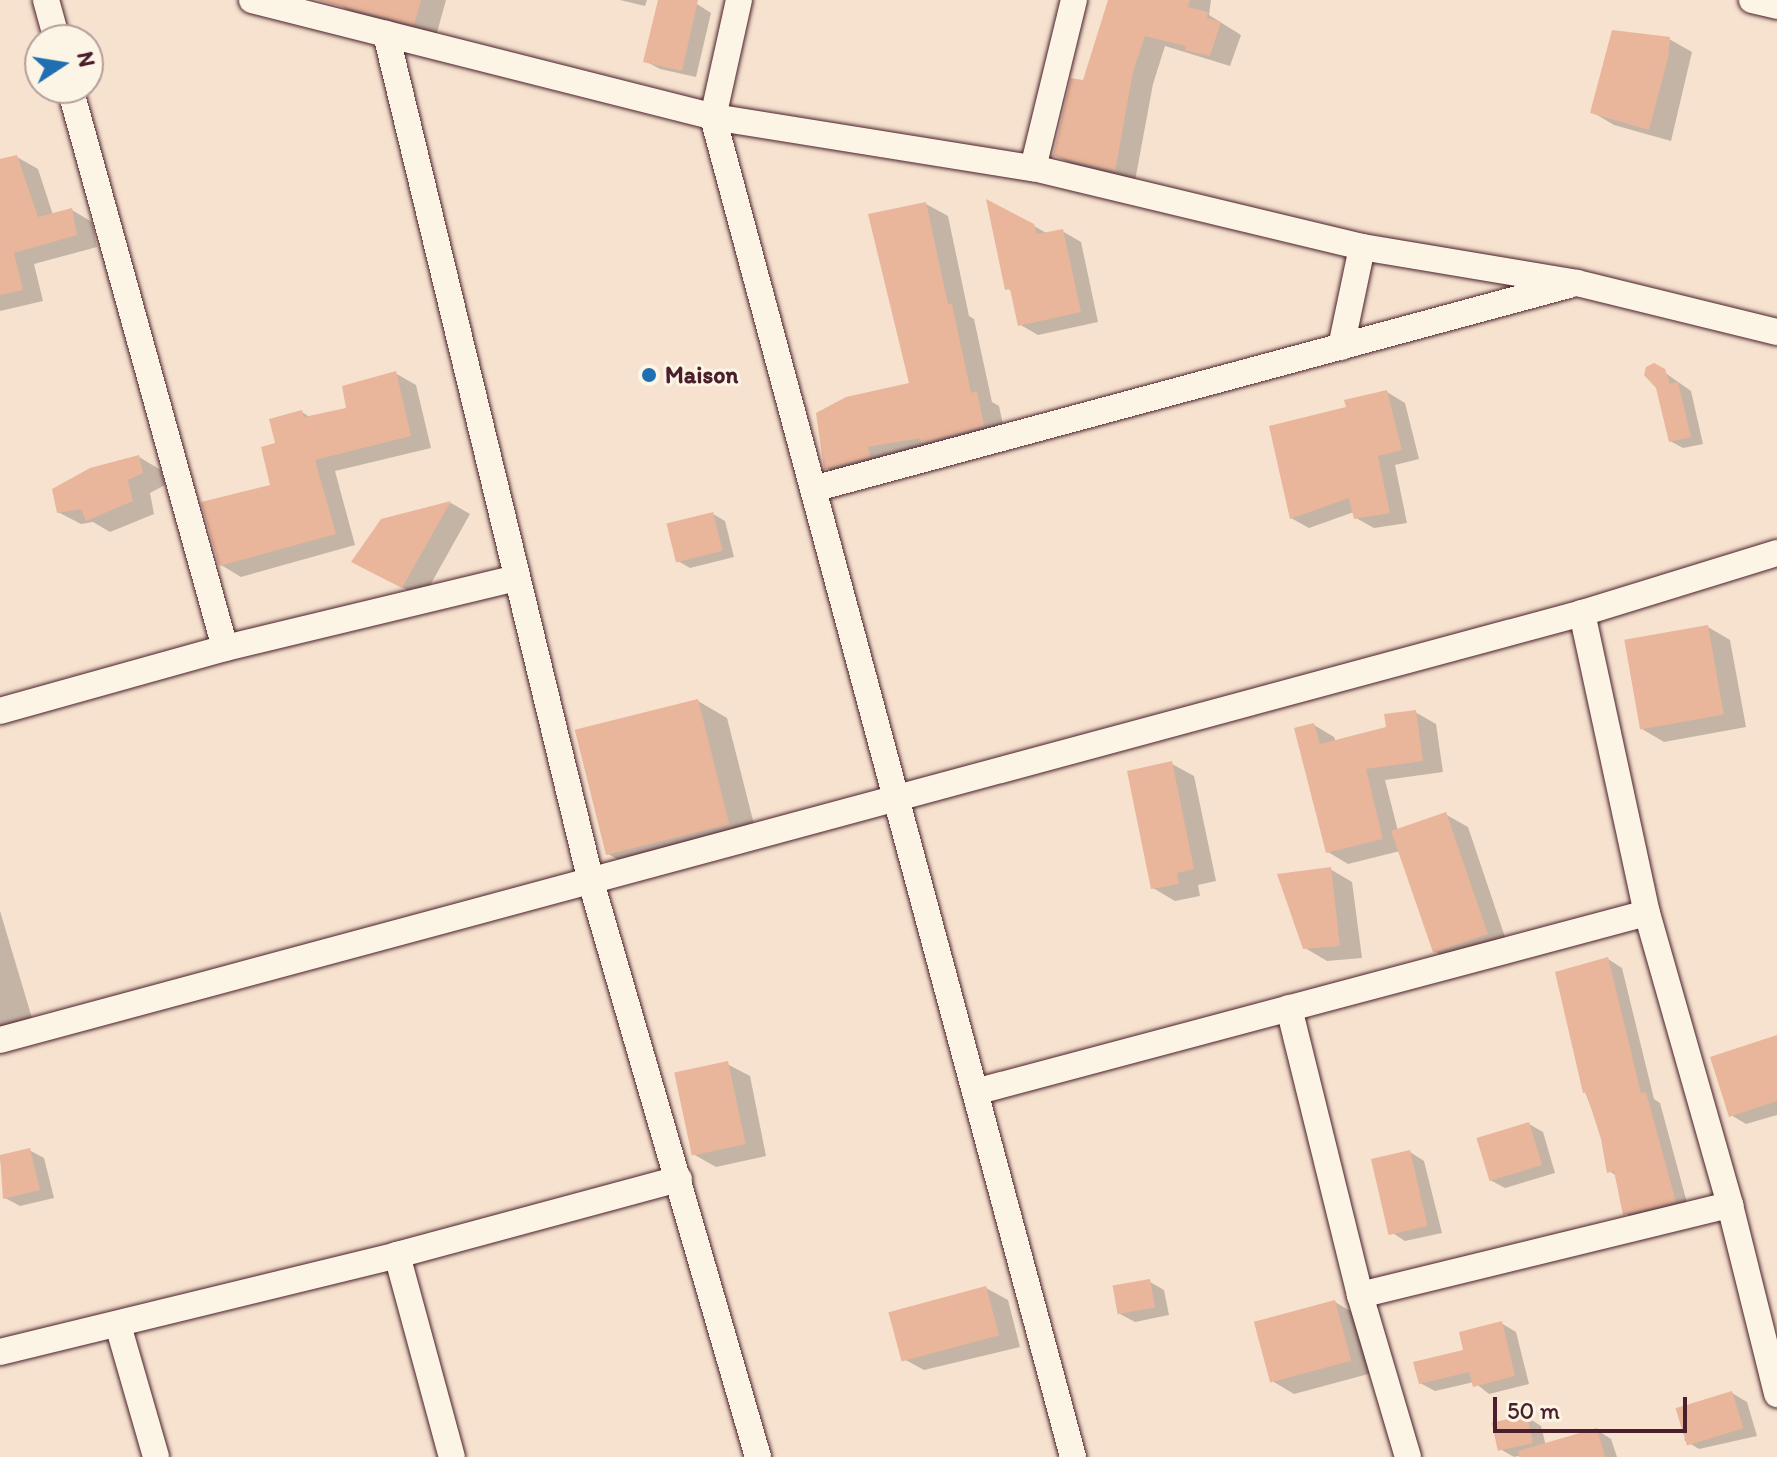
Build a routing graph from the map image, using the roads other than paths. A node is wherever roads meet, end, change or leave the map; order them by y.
1 (46, 0) edge
2 (252, 0) edge
3 (739, 0) edge
4 (1074, 0) edge
5 (1752, 0) edge
6 (1777, 6) edge
7 (53, 24) edge
8 (386, 34) junction
9 (74, 104) edge
10 (713, 117) junction
11 (1033, 168) junction
12 (1362, 247) junction
13 (1577, 283) junction
14 (1777, 332) edge
15 (1341, 347) junction
16 (813, 489) junction
17 (1777, 553) edge
18 (516, 578) junction
19 (1582, 613) junction
20 (225, 648) junction
21 (0, 711) edge
22 (896, 800) junction
23 (591, 882) junction
24 (1647, 913) junction
25 (1289, 1008) junction
26 (0, 1040) edge
27 (975, 1092) junction
28 (679, 1179) junction
29 (1730, 1205) junction
30 (397, 1255) junction
31 (1360, 1295) junction
32 (118, 1325) junction
33 (0, 1352) edge
34 (1777, 1394) edge
35 (156, 1457) edge
36 (452, 1457) edge
37 (758, 1457) edge
38 (1073, 1457) edge
39 (1408, 1457) edge

1 - 7 street
2 - 8 street
3 - 10 street
4 - 11 street
5 - 6 street
8 - 10 street
8 - 18 street
9 - 20 street
10 - 11 street
10 - 16 street
11 - 12 street
12 - 13 street
12 - 15 street
13 - 14 street
13 - 15 street
15 - 16 street
16 - 22 street
17 - 19 street
18 - 20 street
18 - 23 street
19 - 22 street
19 - 24 street
20 - 21 street
22 - 23 street
22 - 27 street
23 - 26 street
23 - 28 street
24 - 25 street
24 - 29 street
25 - 27 street
25 - 31 street
27 - 38 street
28 - 30 street
28 - 37 street
29 - 31 street
29 - 34 street
30 - 32 street
30 - 36 street
31 - 39 street
32 - 33 street
32 - 35 street

